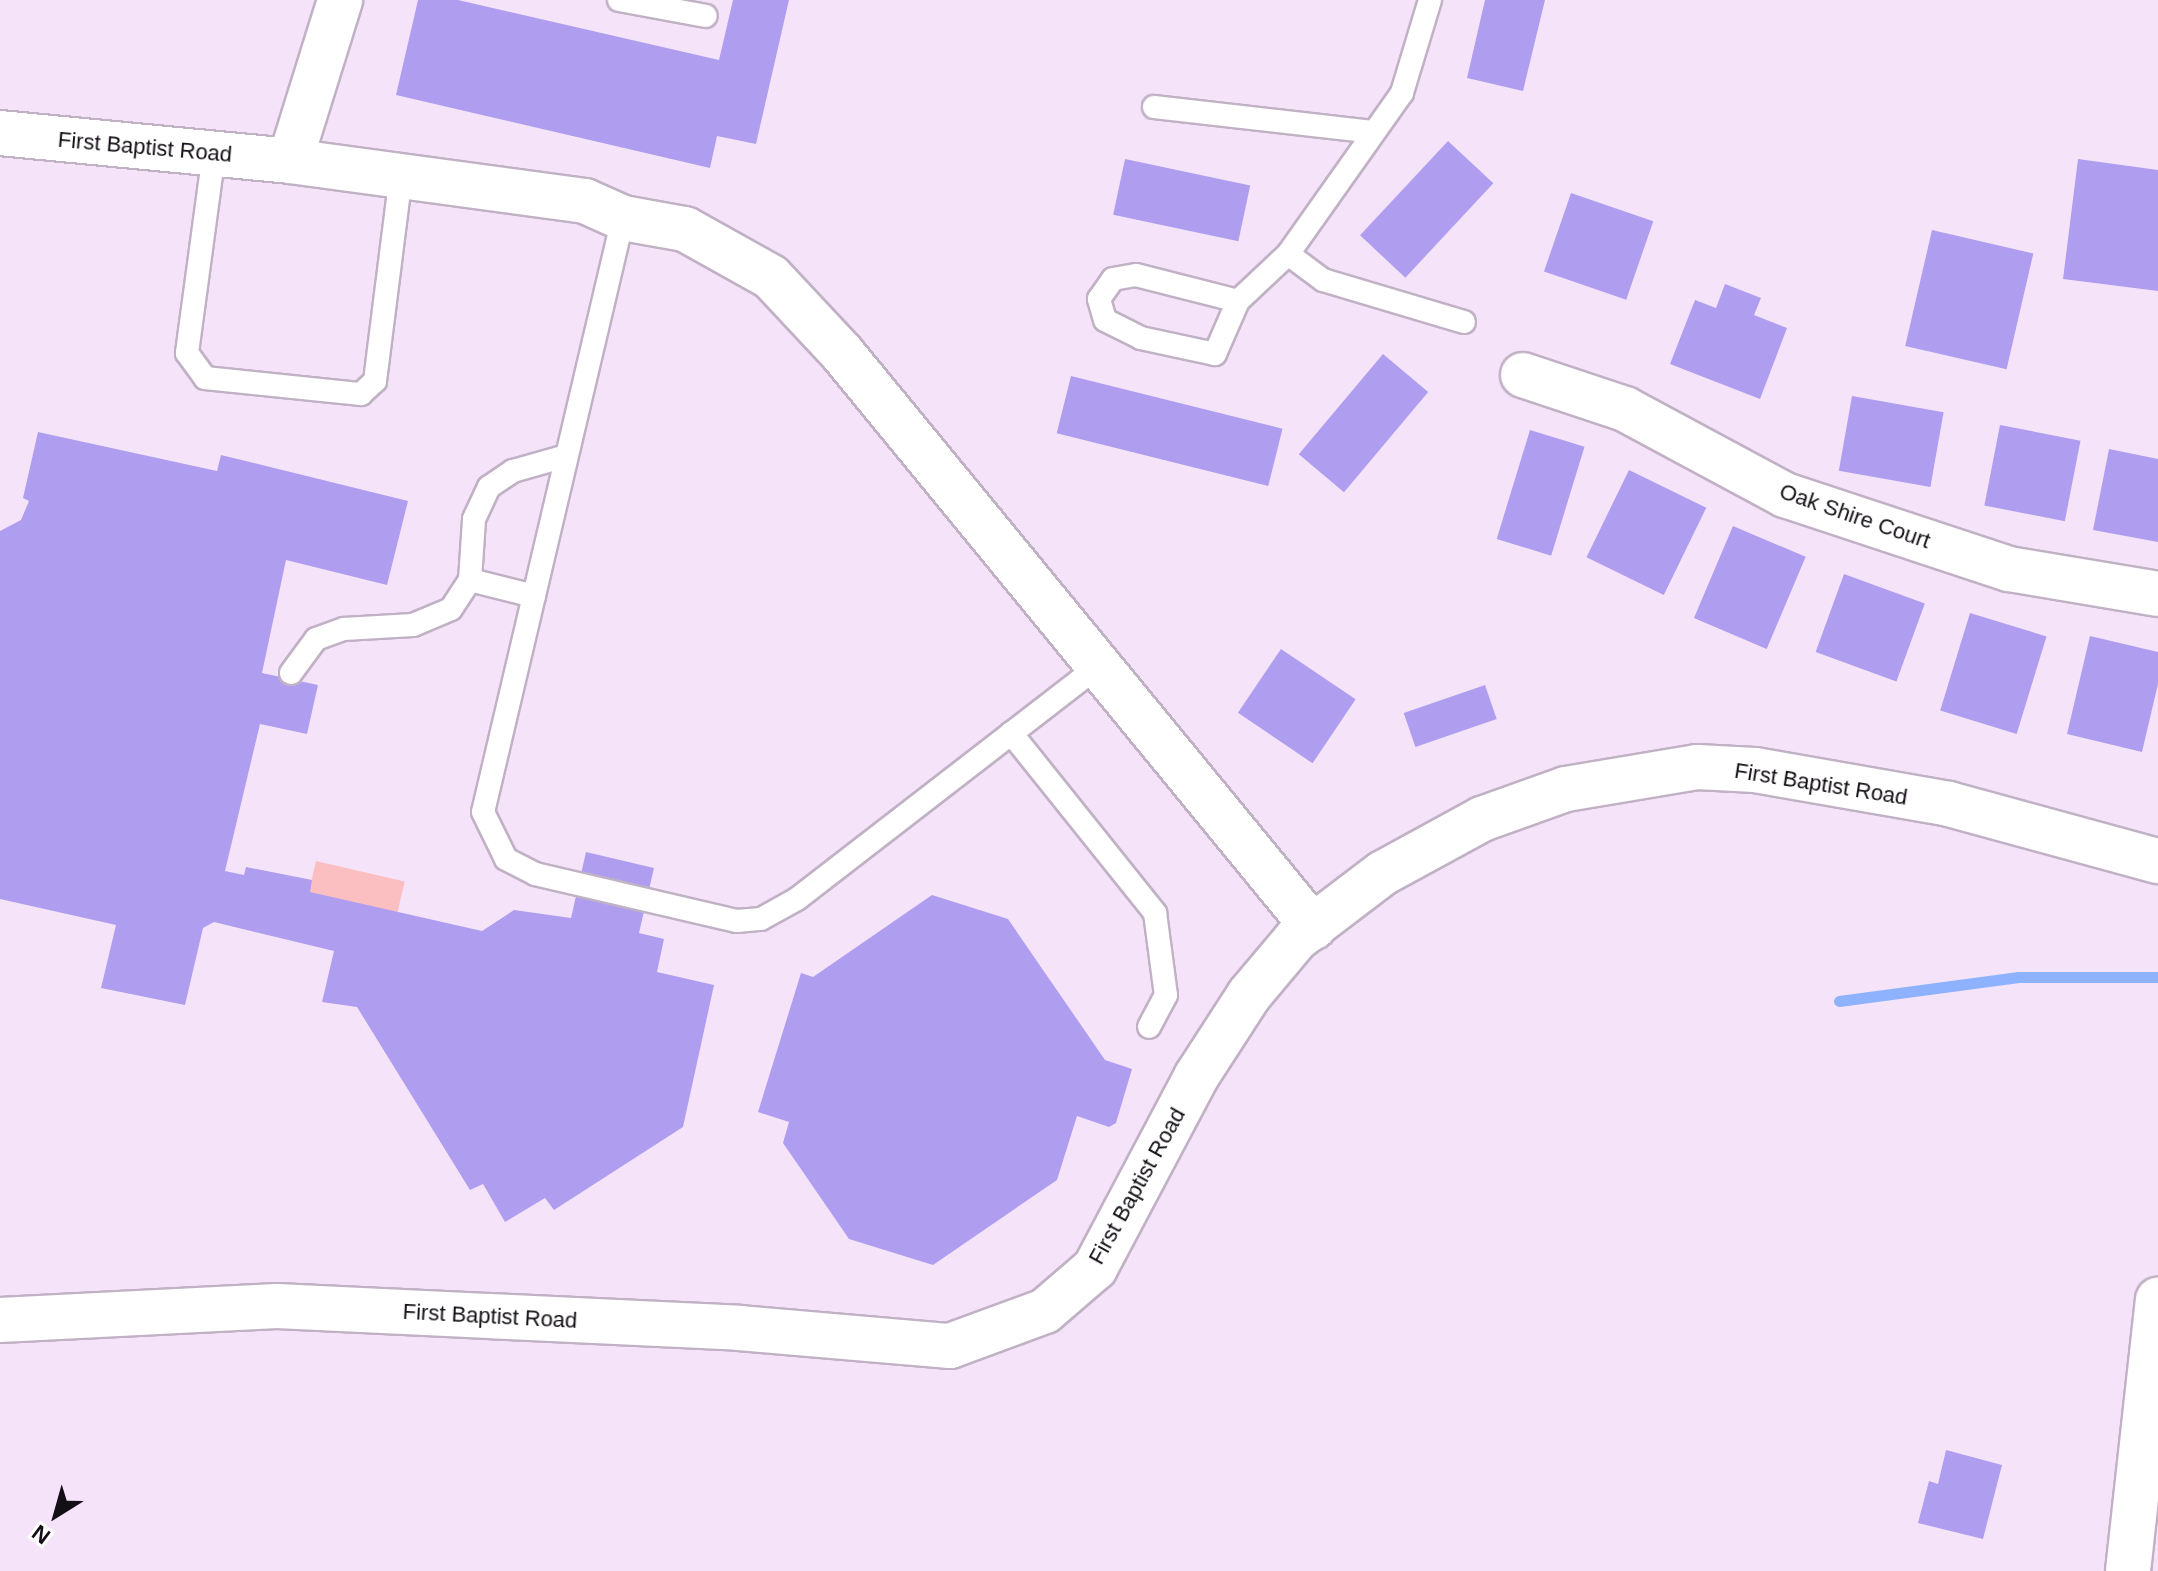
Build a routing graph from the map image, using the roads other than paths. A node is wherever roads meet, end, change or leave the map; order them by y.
1 (340, 0) edge
2 (619, 0) edge
3 (1430, 0) edge
4 (706, 16) dead end
5 (1154, 107) dead end
6 (1373, 132) junction
7 (0, 133) edge
8 (214, 153) junction
9 (290, 161) junction
10 (401, 176) junction
11 (623, 218) junction
12 (1288, 254) junction
13 (1238, 301) junction
14 (1464, 322) dead end
15 (1523, 375) dead end
16 (566, 456) junction
17 (470, 580) junction
18 (2158, 594) edge
19 (534, 596) junction
20 (1098, 666) junction
21 (291, 673) dead end
22 (1011, 733) junction
23 (2158, 861) edge
24 (1313, 927) junction
25 (1149, 1027) dead end
26 (2158, 1300) edge
27 (0, 1320) edge
28 (2128, 1571) edge

1 - 9 street
2 - 4 lane
3 - 6 lane
5 - 6 lane
6 - 12 lane
7 - 8 street, First Baptist Road
8 - 9 street, First Baptist Road
8 - 10 lane
9 - 10 street, First Baptist Road
10 - 11 street, First Baptist Road
11 - 16 lane
11 - 20 street, First Baptist Road
12 - 13 lane
12 - 14 lane
13 - 13 lane
15 - 18 street, Oak Shire Court
16 - 17 lane
16 - 19 lane
17 - 19 lane
17 - 21 lane
19 - 22 lane
20 - 22 lane
20 - 24 street, First Baptist Road
22 - 25 lane
23 - 24 street, First Baptist Road
24 - 27 street, First Baptist Road
26 - 28 street

